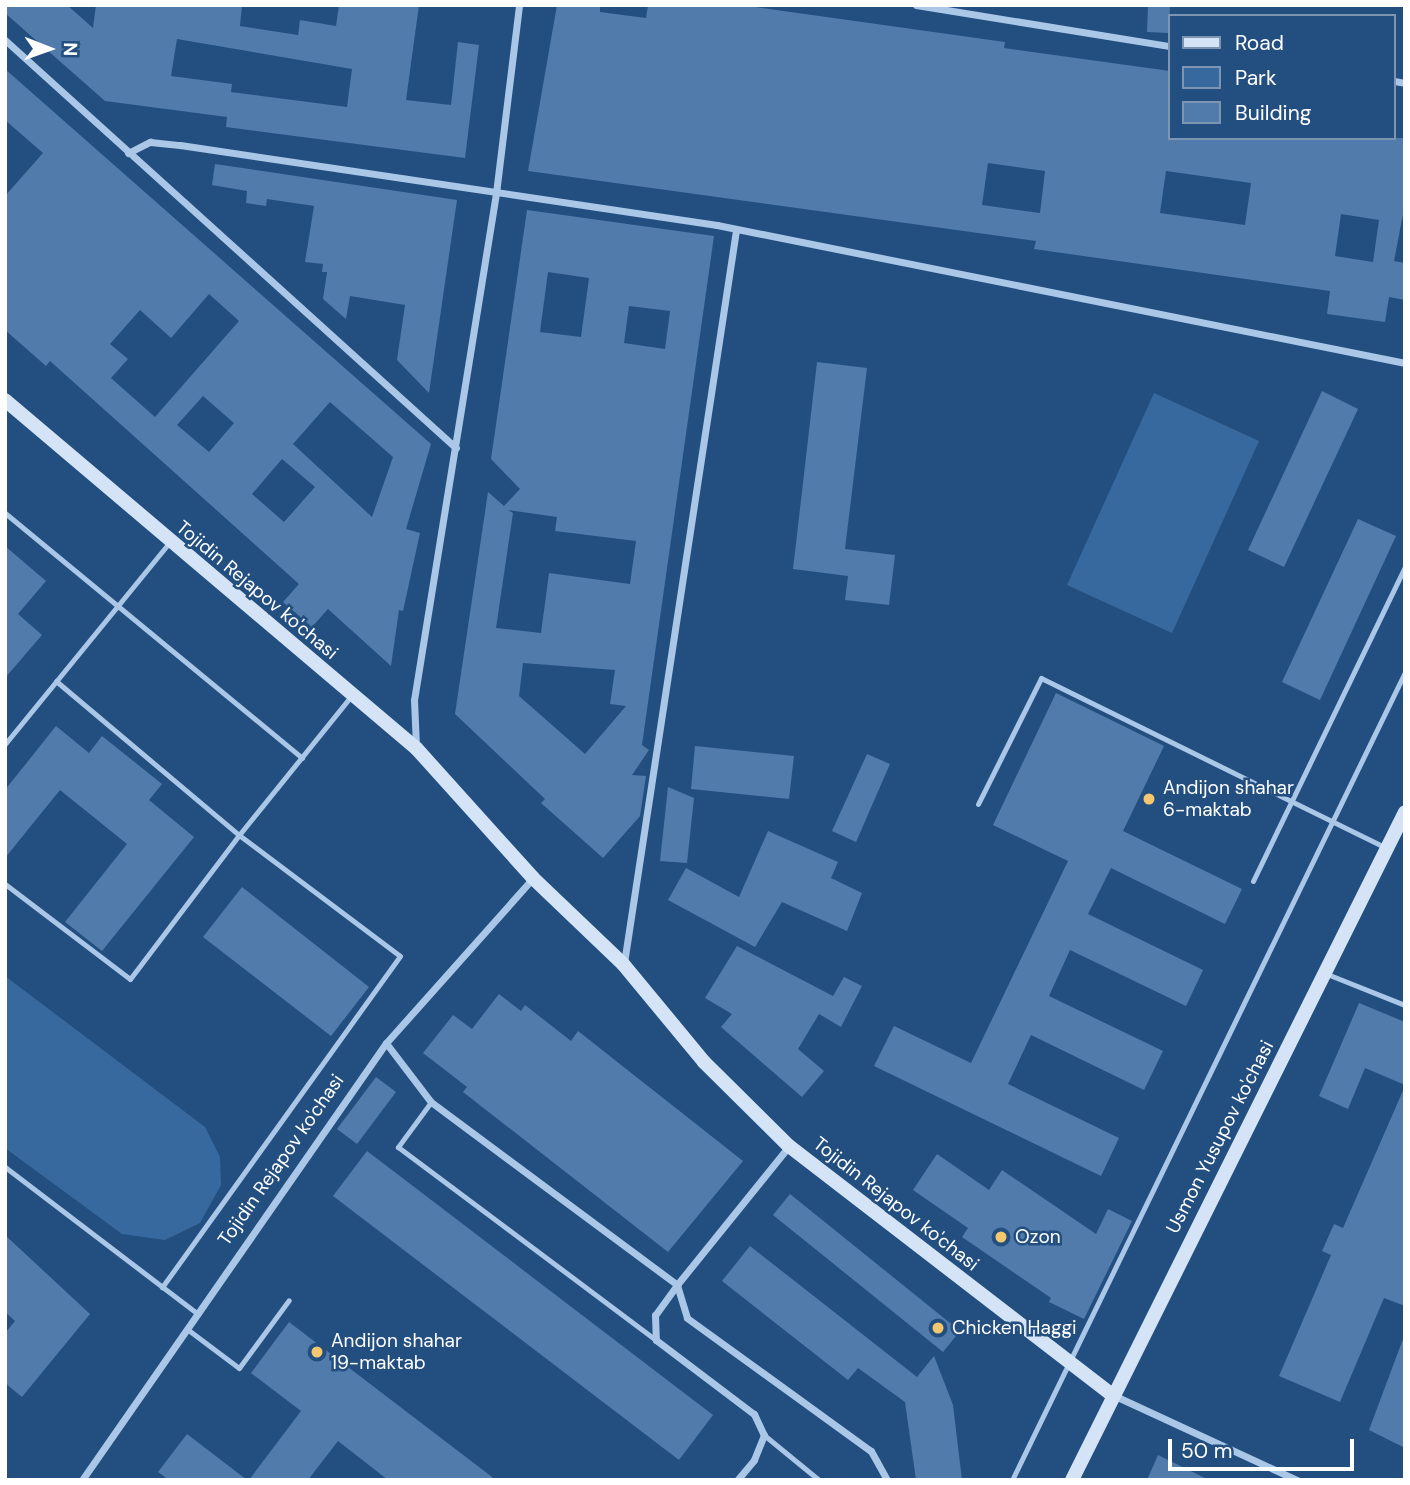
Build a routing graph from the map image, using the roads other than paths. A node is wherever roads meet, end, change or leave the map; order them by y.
1 (519, 5) edge
2 (916, 5) edge
3 (5, 40) edge
4 (1168, 46) edge
5 (128, 153) junction
6 (496, 193) junction
7 (736, 230) junction
8 (1405, 363) edge
9 (5, 400) edge
10 (456, 447) junction
11 (5, 513) edge
12 (169, 542) junction
13 (1405, 567) edge
14 (116, 608) junction
15 (1405, 672) edge
16 (56, 681) junction
17 (352, 695) junction
18 (5, 744) edge
19 (416, 748) junction
20 (302, 758) junction
21 (1293, 800) junction
22 (978, 804) dead end
23 (1405, 812) edge
24 (1335, 820) junction
25 (239, 835) junction
26 (1387, 848) junction
27 (533, 878) junction
28 (1253, 881) dead end
29 (5, 884) edge
30 (623, 964) junction
31 (1324, 973) junction
32 (1405, 1005) edge
33 (386, 1044) junction
34 (431, 1102) junction
35 (789, 1146) junction
36 (5, 1167) edge
37 (677, 1285) junction
38 (162, 1287) junction
39 (289, 1300) dead end
40 (198, 1314) junction
41 (187, 1329) junction
42 (656, 1340) junction
43 (1068, 1361) junction
44 (1112, 1395) junction
45 (764, 1435) junction
46 (82, 1480) edge
47 (737, 1480) edge
48 (819, 1480) edge
49 (887, 1480) edge
50 (1012, 1480) edge
51 (1072, 1480) edge
52 (1297, 1480) edge

1 - 6 street
2 - 4 street
3 - 5 street
5 - 6 street
5 - 10 street
6 - 7 street
6 - 10 street
7 - 8 street
7 - 30 street
9 - 12 street, Tojidin Rejapov ko'chasi
10 - 19 street
11 - 14 lane
12 - 14 lane
12 - 17 street, Tojidin Rejapov ko'chasi
13 - 21 lane
14 - 16 lane
14 - 20 lane
15 - 24 lane
16 - 18 lane
16 - 25 lane
17 - 19 street, Tojidin Rejapov ko'chasi
17 - 20 lane
19 - 27 street, Tojidin Rejapov ko'chasi
20 - 25 lane
21 - 22 lane
21 - 24 lane
21 - 28 lane
23 - 26 street, Usmon Yusupov ko'chasi
24 - 26 lane
24 - 43 lane
25 - 29 lane
25 - 38 lane
26 - 31 street, Usmon Yusupov ko'chasi
27 - 30 street, Tojidin Rejapov ko'chasi
27 - 33 street, Tojidin Rejapov ko'chasi
30 - 35 street, Tojidin Rejapov ko'chasi
31 - 32 lane
31 - 44 street, Usmon Yusupov ko'chasi
33 - 34 street
33 - 40 street, Tojidin Rejapov ko'chasi
34 - 37 street
34 - 42 lane
35 - 37 street
35 - 43 street, Tojidin Rejapov ko'chasi
36 - 38 lane
37 - 42 street
37 - 49 street
38 - 40 lane
39 - 41 lane
40 - 41 street, Tojidin Rejapov ko'chasi
41 - 46 street, Tojidin Rejapov ko'chasi
42 - 45 street
43 - 44 street, Tojidin Rejapov ko'chasi
43 - 50 lane
44 - 51 street, Usmon Yusupov ko'chasi
44 - 52 street, Tojidin Rejapov ko'chasi
45 - 47 street
45 - 48 lane

